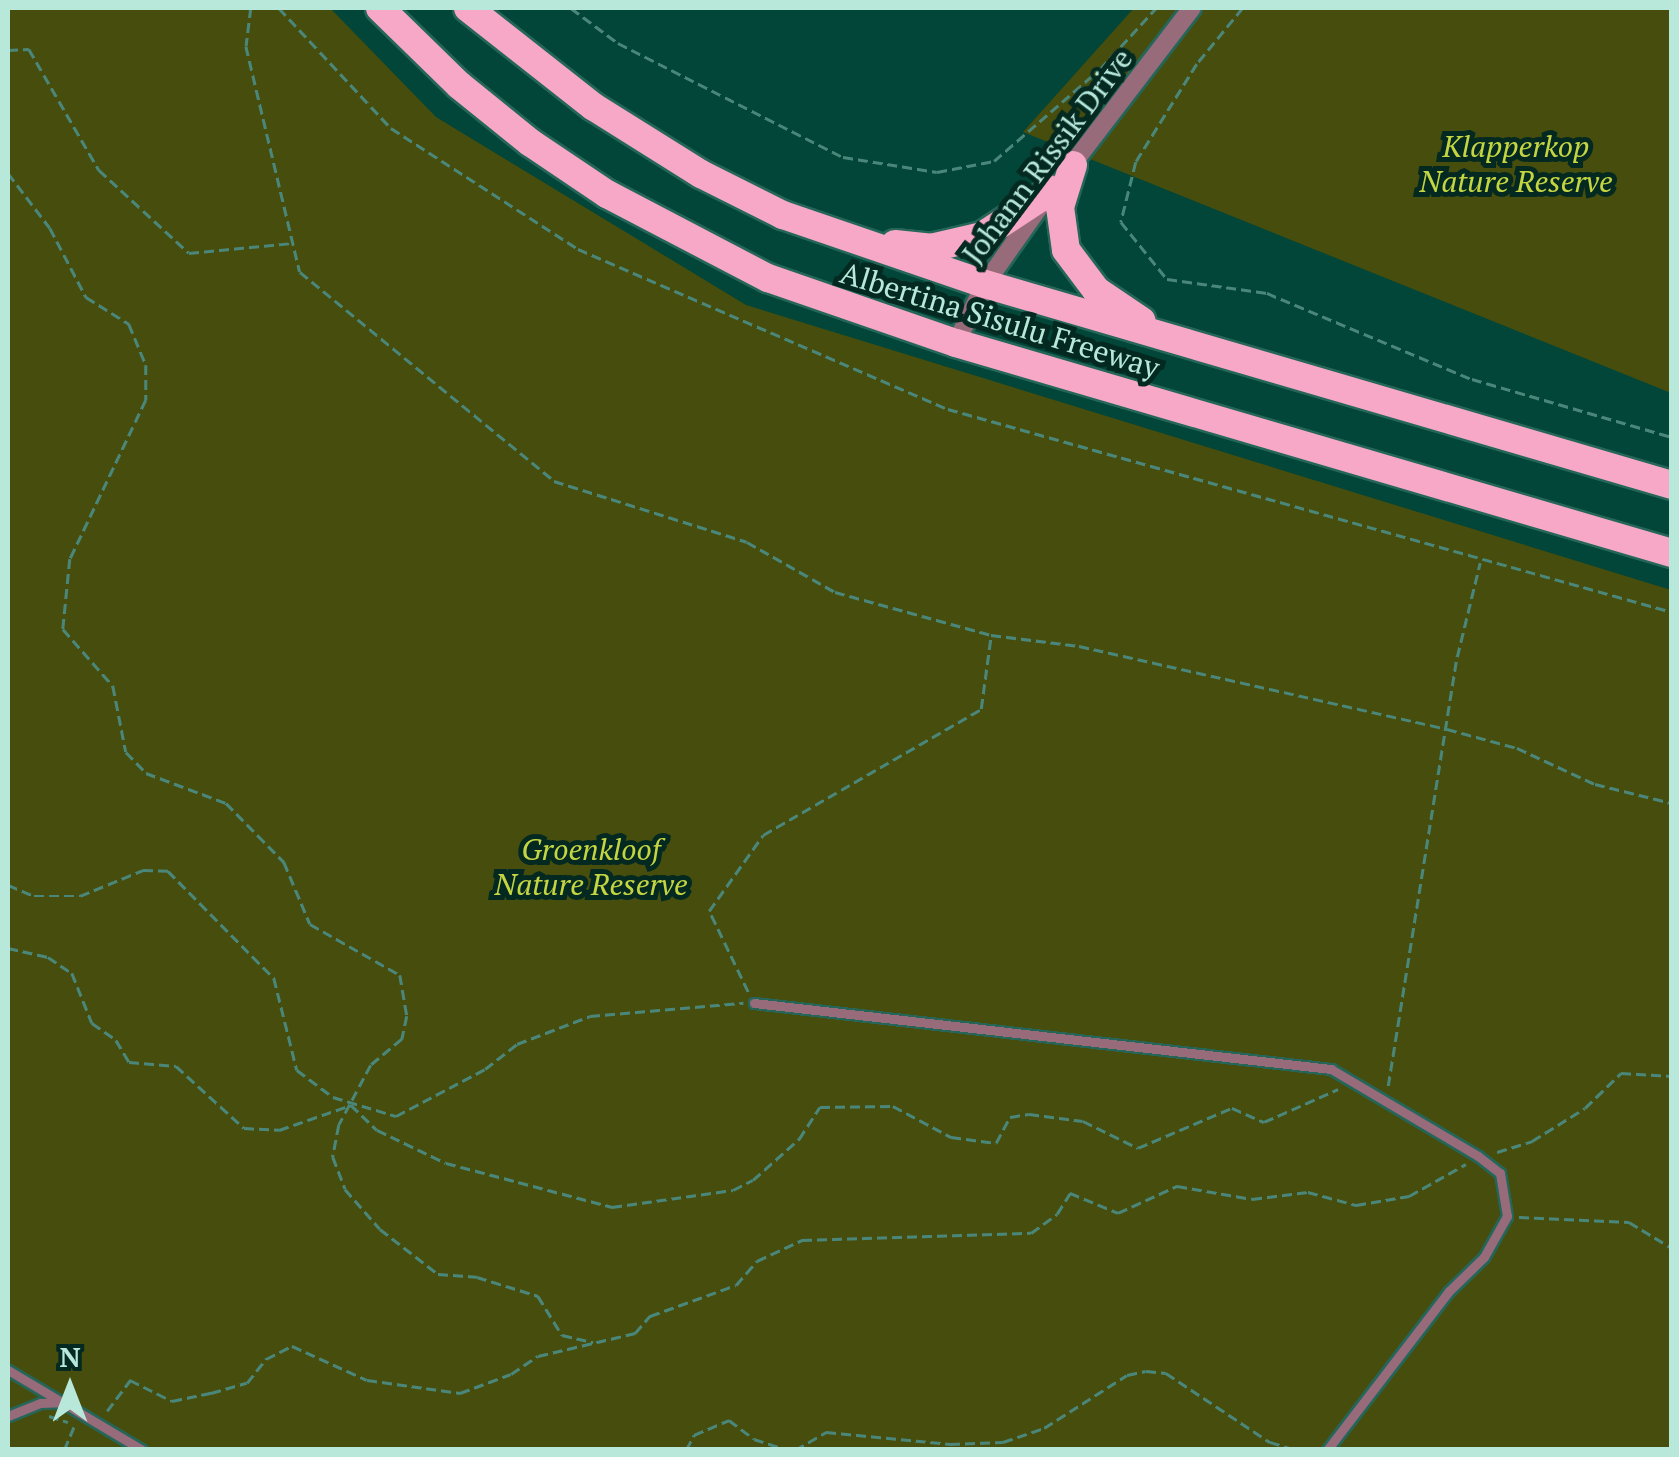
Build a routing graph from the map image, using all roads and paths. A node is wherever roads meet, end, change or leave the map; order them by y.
1 (250, 8) edge
2 (279, 8) edge
3 (380, 8) edge
4 (468, 8) edge
5 (572, 8) edge
6 (1156, 8) edge
7 (1192, 8) edge
8 (1243, 8) edge
9 (8, 49) edge
10 (1073, 165) junction
11 (8, 174) edge
12 (1052, 190) junction
13 (782, 214) junction
14 (293, 243) junction
15 (985, 284) junction
16 (1163, 336) junction
17 (956, 343) junction
18 (1672, 437) edge
19 (1672, 484) edge
20 (1672, 553) edge
21 (1480, 562) junction
22 (1672, 612) edge
23 (991, 635) junction
24 (1448, 729) junction
25 (1672, 803) edge
26 (8, 885) edge
27 (8, 948) edge
28 (754, 1003) junction
29 (1672, 1076) edge
30 (1358, 1080) junction
31 (1386, 1099) junction
32 (354, 1105) junction
33 (1478, 1156) junction
34 (1507, 1216) junction
35 (1672, 1248) edge
36 (595, 1342) junction
37 (8, 1370) edge
38 (71, 1402) junction
39 (39, 1415) dead end
40 (8, 1416) edge
41 (102, 1421) junction
42 (64, 1450) edge
43 (142, 1450) edge
44 (686, 1450) edge
45 (788, 1450) edge
46 (795, 1450) edge
47 (1297, 1450) edge
48 (1326, 1450) edge

1 - 14 path
2 - 21 path
3 - 17 highway, Albertina Sisulu Freeway
4 - 13 highway, Albertina Sisulu Freeway
5 - 6 path
7 - 10 street, Johann Rissik Drive
8 - 18 path
9 - 14 path
10 - 12 street, Johann Rissik Drive
10 - 16 highway
11 - 32 path
12 - 13 highway
12 - 15 street, Johann Rissik Drive
13 - 15 highway, Albertina Sisulu Freeway
14 - 23 path
15 - 16 highway, Albertina Sisulu Freeway
15 - 17 street, Johann Rissik Drive
16 - 19 highway, Albertina Sisulu Freeway
17 - 20 highway, Albertina Sisulu Freeway
21 - 22 path
21 - 24 path
23 - 24 path
23 - 28 path
24 - 25 path
24 - 31 path
26 - 32 path
27 - 32 path
28 - 30 lane
28 - 32 path
29 - 33 path
30 - 31 lane
30 - 32 path
31 - 33 lane
32 - 36 path
33 - 34 lane
33 - 36 path
34 - 35 path
34 - 48 lane
36 - 41 path
37 - 38 lane
38 - 40 lane
38 - 41 lane
39 - 42 path
41 - 43 lane
44 - 45 path
46 - 47 path

